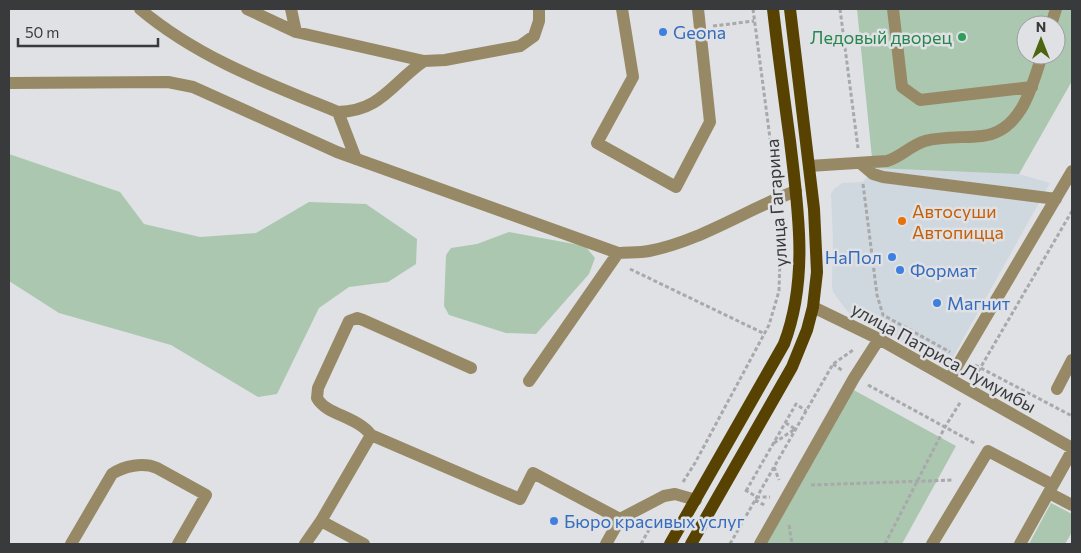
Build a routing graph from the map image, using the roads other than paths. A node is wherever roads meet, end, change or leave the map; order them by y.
1 (140, 9) edge
2 (247, 9) edge
3 (291, 9) edge
4 (539, 9) edge
5 (622, 9) edge
6 (698, 9) edge
7 (773, 9) edge
8 (790, 9) edge
9 (893, 9) edge
10 (296, 32) junction
11 (424, 61) junction
12 (1039, 65) edge
13 (9, 83) edge
14 (1032, 86) junction
15 (338, 112) junction
16 (356, 159) junction
17 (860, 159) junction
18 (809, 166) junction
19 (1072, 171) edge
20 (796, 191) junction
21 (1056, 199) junction
22 (616, 257) junction
23 (797, 301) junction
24 (813, 307) junction
25 (879, 339) junction
26 (1072, 360) edge
27 (471, 368) dead end
28 (950, 378) junction
29 (528, 381) dead end
30 (1057, 390) dead end
31 (371, 435) junction
32 (1072, 449) edge
33 (1051, 489) junction
34 (696, 500) junction
35 (1072, 505) edge
36 (620, 519) junction
37 (321, 521) junction
38 (71, 544) edge
39 (178, 544) edge
40 (305, 544) edge
41 (364, 544) edge
42 (606, 544) edge
43 (670, 544) edge
44 (691, 544) edge
45 (760, 544) edge
46 (932, 544) edge
47 (1020, 544) edge

1 - 15 street
2 - 10 street
3 - 10 street
4 - 11 street
5 - 6 street
7 - 20 main road, улица Гагарина
8 - 18 main road, улица Гагарина
9 - 14 street
10 - 11 street
11 - 15 street
12 - 14 street
13 - 16 street
14 - 17 street
15 - 16 street
16 - 22 street
17 - 18 street
17 - 21 street
18 - 24 main road, улица Гагарина
19 - 21 street
20 - 22 street
20 - 23 main road, улица Гагарина
21 - 28 street
22 - 29 street
23 - 24 main road, улица Патриса Лумумбы
23 - 34 main road, улица Гагарина
24 - 25 street, улица Патриса Лумумбы
24 - 44 main road, улица Гагарина
25 - 28 street, улица Патриса Лумумбы
25 - 45 street
26 - 30 street
27 - 31 street
28 - 32 street, улица Патриса Лумумбы
31 - 36 street
31 - 37 street
32 - 33 street
33 - 35 street
33 - 46 street
33 - 47 street
34 - 36 street
34 - 43 main road, улица Гагарина
36 - 42 street
37 - 40 street
37 - 41 street
38 - 39 street

